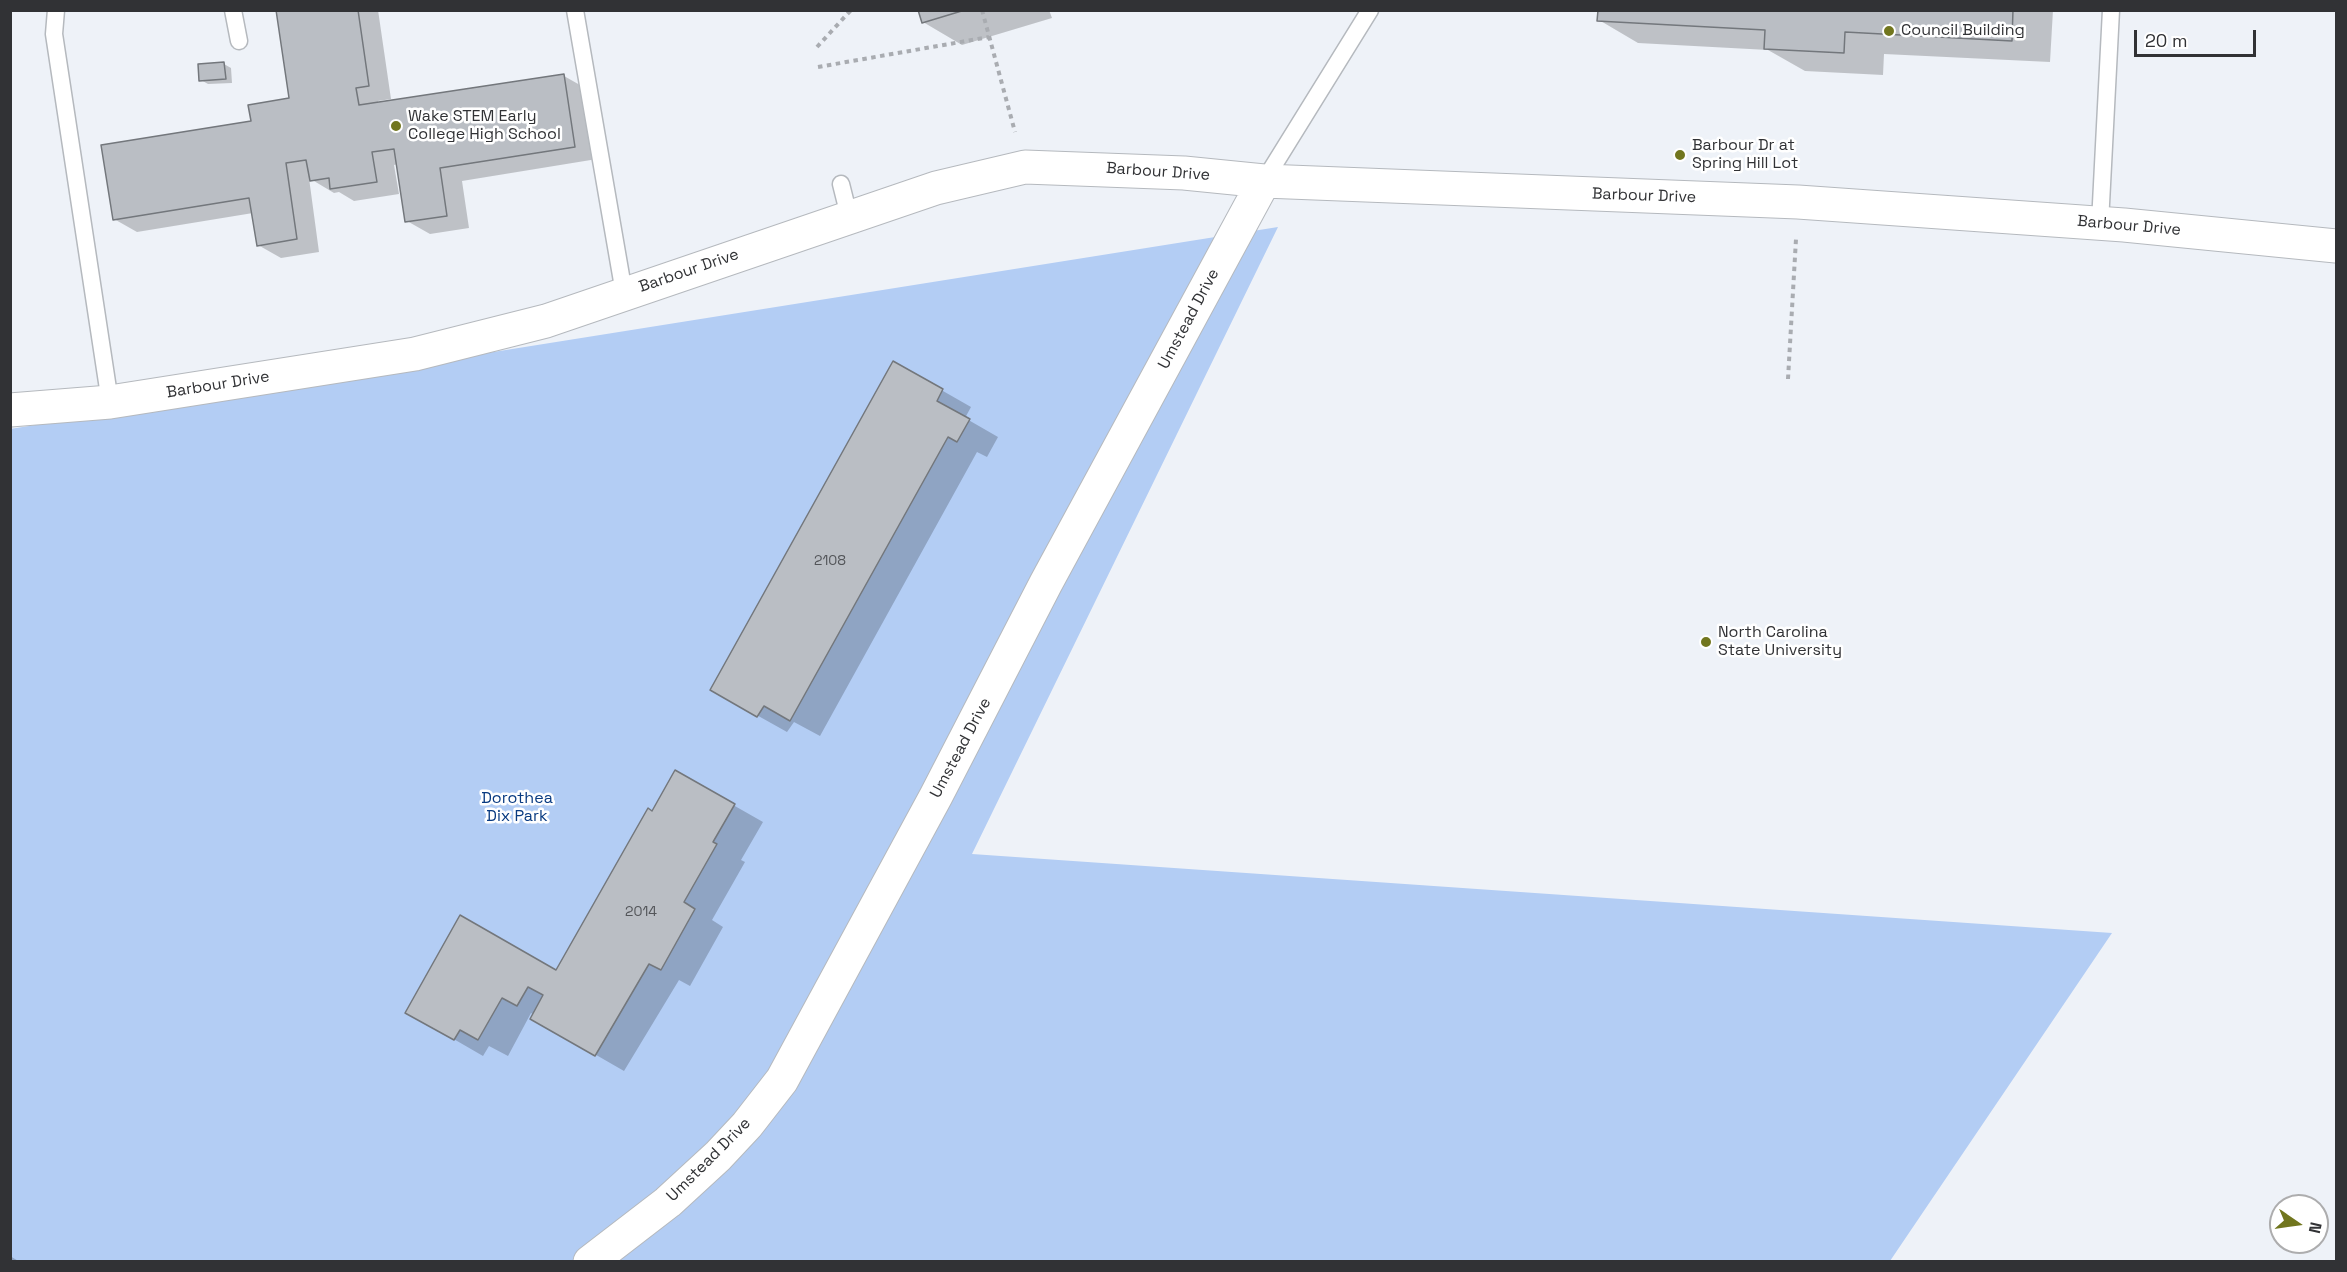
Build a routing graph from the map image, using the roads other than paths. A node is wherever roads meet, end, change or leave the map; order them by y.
1 (57, 10) edge
2 (233, 10) edge
3 (576, 10) edge
4 (1370, 10) edge
5 (2111, 10) edge
6 (239, 41) dead end
7 (1264, 181) junction
8 (841, 184) dead end
9 (849, 216) junction
10 (2100, 223) junction
11 (2337, 246) edge
12 (624, 293) junction
13 (110, 402) junction
14 (10, 410) edge
15 (590, 1262) edge

1 - 13 lane
2 - 6 lane
3 - 12 lane
4 - 7 lane
5 - 10 lane
7 - 9 street, Barbour Drive
7 - 10 street, Barbour Drive
7 - 15 street, Umstead Drive
8 - 9 lane
9 - 12 street, Barbour Drive
10 - 11 street, Barbour Drive
12 - 13 street, Barbour Drive
13 - 14 street, Barbour Drive

